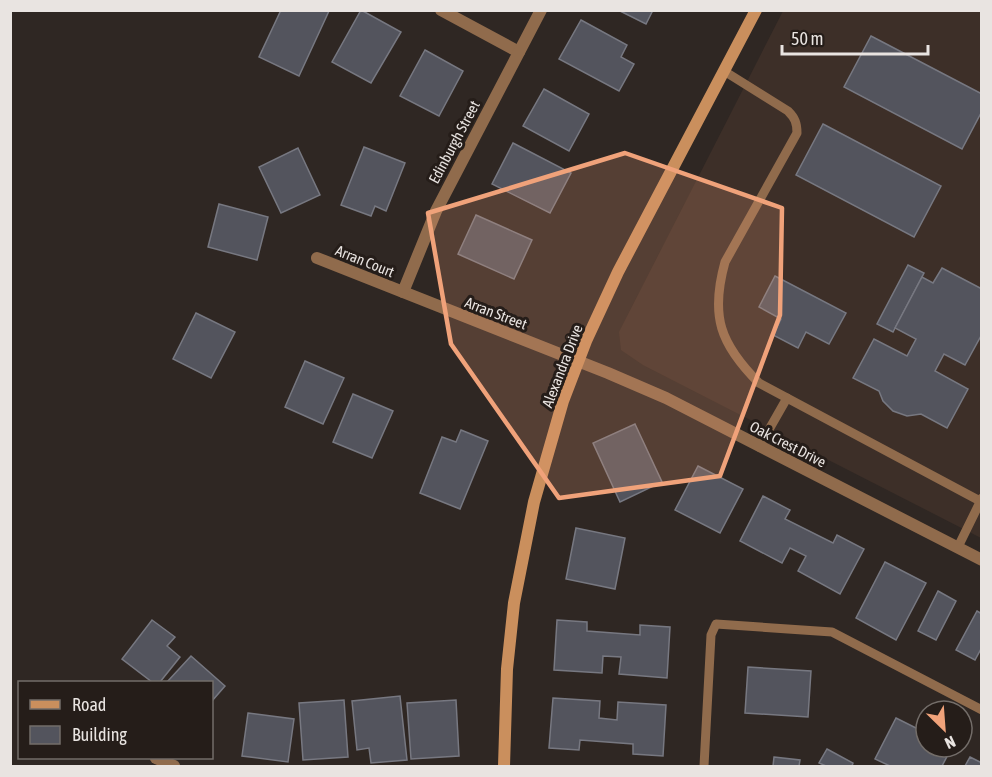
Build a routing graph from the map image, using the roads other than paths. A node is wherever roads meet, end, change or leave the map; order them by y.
1 (441, 10) edge
2 (541, 10) edge
3 (756, 10) edge
4 (519, 52) junction
5 (724, 70) junction
6 (317, 258) dead end
7 (403, 292) junction
8 (578, 361) junction
9 (787, 398) junction
10 (759, 447) junction
11 (981, 500) edge
12 (958, 547) junction
13 (981, 560) edge
14 (981, 710) edge
15 (158, 759) edge
16 (174, 766) edge
17 (504, 766) edge
18 (704, 766) edge

1 - 4 street
2 - 4 street, Edinburgh Street
3 - 5 street, Alexandra Drive
4 - 7 street, Edinburgh Street
5 - 8 street, Alexandra Drive
5 - 9 lane
6 - 7 street, Arran Court
7 - 8 street, Arran Street
8 - 10 street, Oak Crest Drive
8 - 17 street, Alexandra Drive
9 - 10 lane
9 - 11 lane
10 - 12 street, Oak Crest Drive
11 - 12 lane
12 - 13 street, Oak Crest Drive
14 - 18 lane
15 - 16 street

